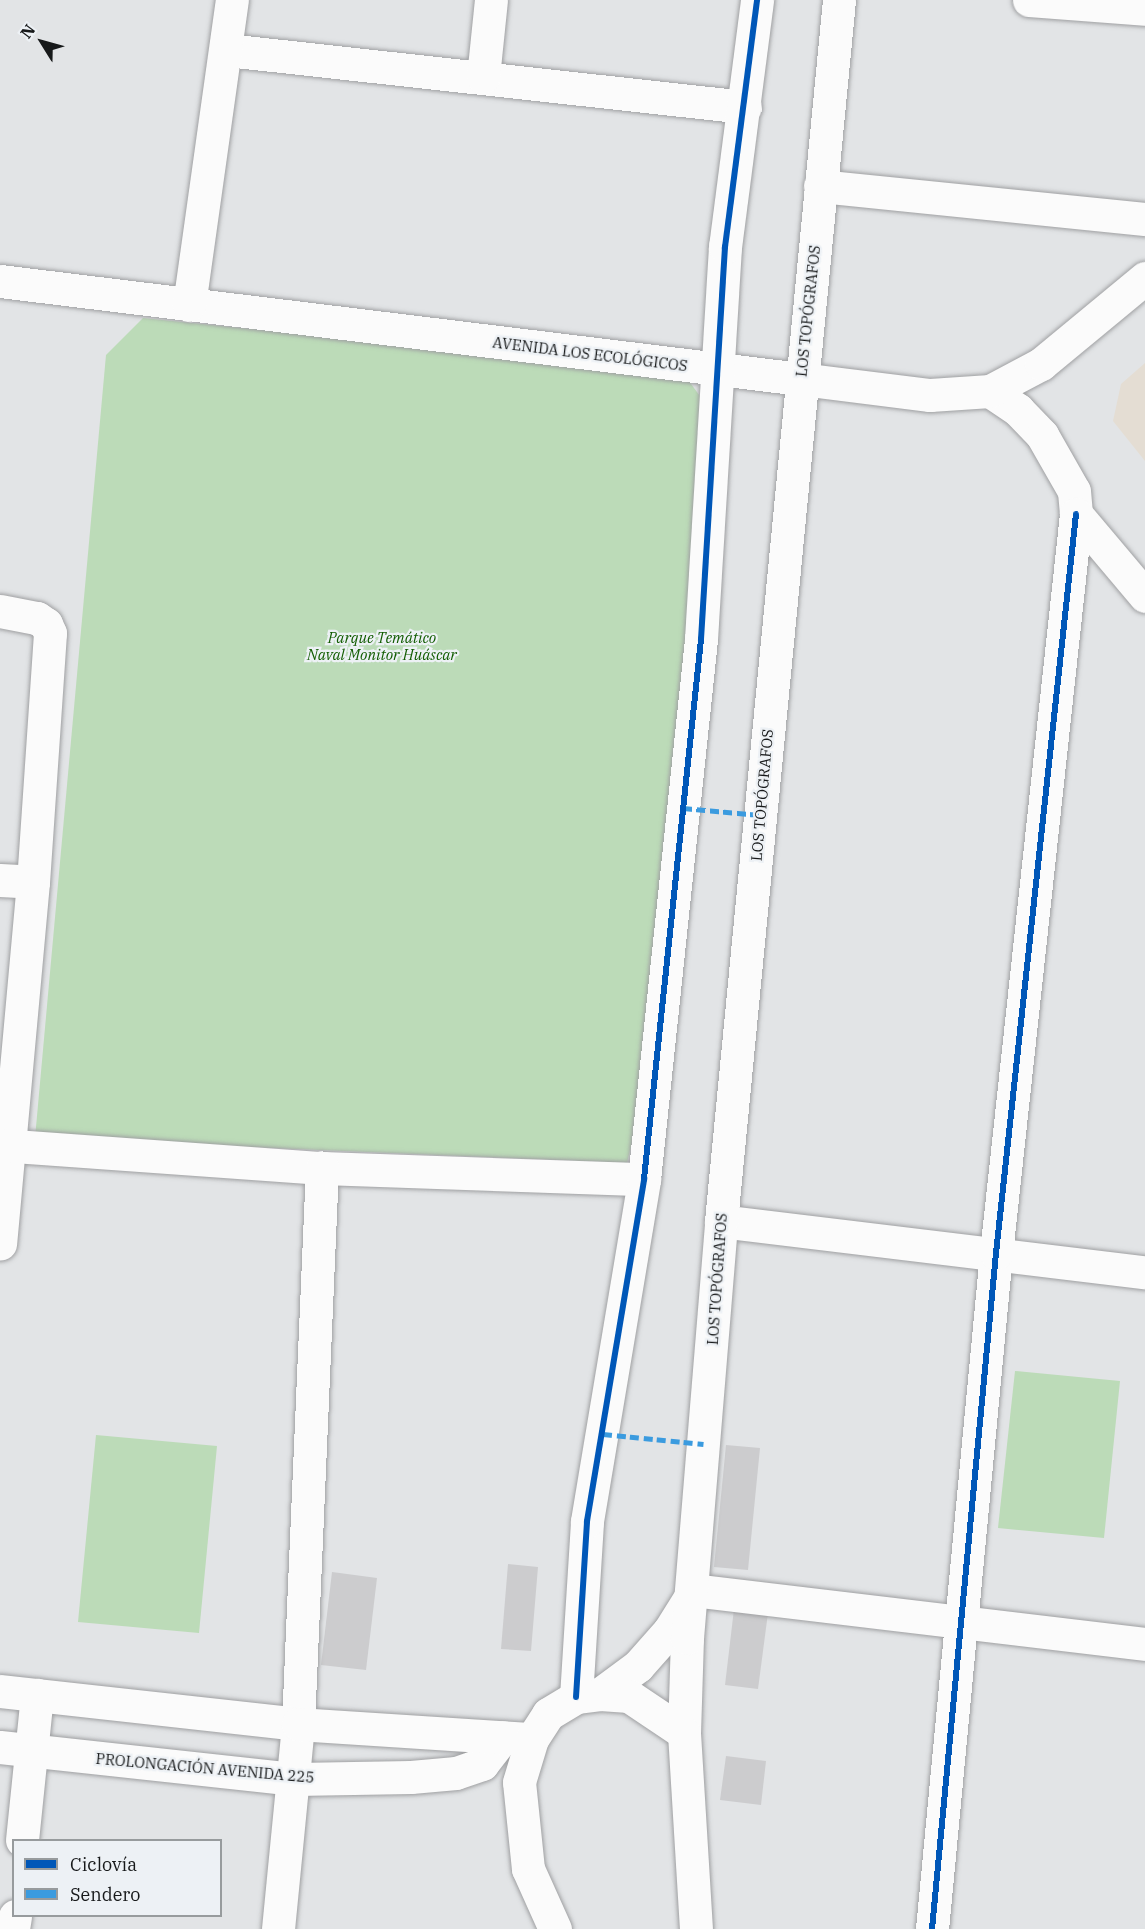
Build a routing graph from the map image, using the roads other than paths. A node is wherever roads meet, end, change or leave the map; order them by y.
1 (232, 0) edge
2 (491, 0) edge
3 (757, 0) edge
4 (839, 0) edge
5 (1029, 0) edge
6 (1145, 9) edge
7 (227, 50) junction
8 (483, 77) junction
9 (745, 107) junction
10 (820, 186) junction
11 (1145, 219) edge
12 (1145, 278) edge
13 (0, 281) edge
14 (189, 305) junction
15 (717, 369) junction
16 (801, 379) junction
17 (990, 391) junction
18 (1076, 514) junction
19 (1145, 596) edge
20 (0, 611) edge
21 (0, 879) edge
22 (33, 882) junction
23 (4, 1145) edge
24 (322, 1168) junction
25 (644, 1179) junction
26 (721, 1221) junction
27 (0, 1243) edge
28 (996, 1253) junction
29 (1145, 1272) edge
30 (693, 1590) junction
31 (960, 1625) junction
32 (1145, 1644) edge
33 (0, 1691) edge
34 (37, 1695) junction
35 (588, 1695) junction
36 (298, 1724) junction
37 (684, 1733) junction
38 (517, 1738) junction
39 (16, 1749) edge
40 (294, 1779) junction
41 (22, 1839) edge
42 (553, 1928) edge
43 (278, 1929) edge
44 (696, 1929) edge
45 (932, 1929) edge

1 - 7 street
2 - 8 street
3 - 9 street
4 - 10 street, LOS TOPÓGRAFOS
5 - 6 street
7 - 8 street
7 - 14 street
8 - 9 street
9 - 15 street
10 - 11 street
10 - 16 street, LOS TOPÓGRAFOS
12 - 17 street, AVENIDA LOS ECOLÓGICOS
13 - 14 street, AVENIDA LOS ECOLÓGICOS
14 - 15 street, AVENIDA LOS ECOLÓGICOS
15 - 16 street, AVENIDA LOS ECOLÓGICOS
15 - 25 street
16 - 17 street, AVENIDA LOS ECOLÓGICOS
16 - 26 street, LOS TOPÓGRAFOS
17 - 18 street
18 - 19 street
18 - 28 street
20 - 22 street
21 - 22 street
22 - 23 street
23 - 24 street
23 - 27 street
24 - 25 street
24 - 36 street
25 - 35 street
26 - 28 street
26 - 30 street, LOS TOPÓGRAFOS
28 - 29 street
28 - 31 street
30 - 31 street
30 - 35 street, LOS TOPÓGRAFOS
30 - 37 street, LOS TOPÓGRAFOS
31 - 32 street
31 - 45 street
33 - 34 street
34 - 36 street
34 - 39 street
35 - 37 street
35 - 38 street, LOS TOPÓGRAFOS
36 - 38 street
36 - 40 street
37 - 44 street, LOS TOPÓGRAFOS
38 - 40 street, PROLONGACIÓN AVENIDA 225
38 - 42 street
39 - 40 street, PROLONGACIÓN AVENIDA 225
39 - 41 street
40 - 43 street

